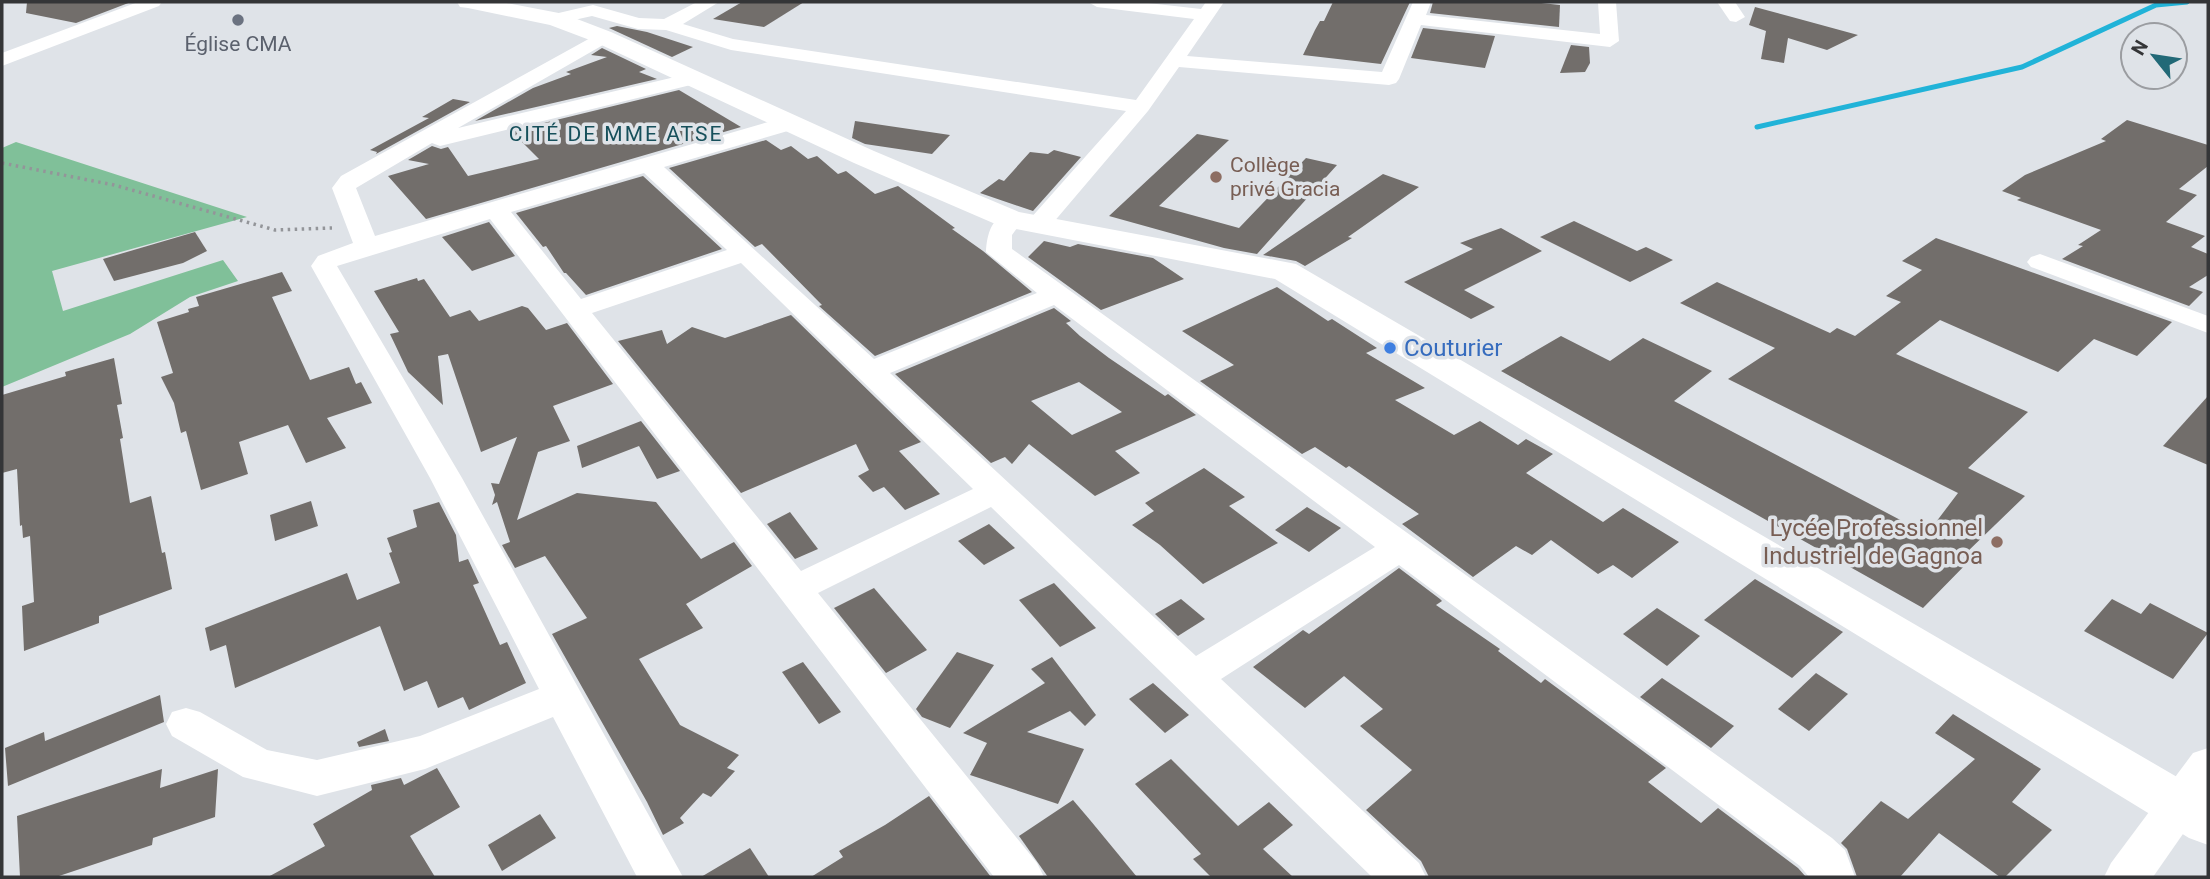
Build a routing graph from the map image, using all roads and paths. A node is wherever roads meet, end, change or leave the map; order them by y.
1 (153, 2) edge
2 (468, 2) edge
3 (710, 2) edge
4 (1097, 2) edge
5 (1607, 2) edge
6 (1210, 8) edge
7 (1418, 11) edge
8 (556, 19) junction
9 (667, 25) junction
10 (603, 37) junction
11 (2, 60) edge
12 (1176, 61) junction
13 (692, 79) junction
14 (1141, 107) junction
15 (790, 123) junction
16 (405, 148) junction
17 (2, 163) edge
18 (650, 166) junction
19 (496, 210) junction
20 (1025, 222) junction
21 (363, 237) junction
22 (745, 253) junction
23 (2039, 262) dead end
24 (1056, 295) junction
25 (575, 310) junction
26 (2208, 325) edge
27 (869, 371) junction
28 (996, 491) junction
29 (1399, 548) junction
30 (794, 589) junction
31 (1192, 678) junction
32 (563, 696) junction
33 (186, 724) dead end
34 (2208, 765) edge
35 (2194, 813) edge
36 (660, 877) edge
37 (1021, 877) edge
38 (1403, 877) edge
39 (1832, 877) edge
40 (2127, 877) edge

1 - 11 street
2 - 8 street
3 - 9 street
4 - 6 street
5 - 7 street
6 - 12 street
7 - 12 street
8 - 9 street
8 - 10 street
9 - 14 street
10 - 13 street
10 - 16 street
12 - 14 street
13 - 15 street
13 - 16 street
14 - 20 street
15 - 18 street
15 - 20 street
16 - 21 street
17 - 21 path
18 - 19 street
18 - 22 street
19 - 21 street
19 - 25 street
20 - 24 street
20 - 35 street
21 - 32 street
22 - 25 street
22 - 27 street
23 - 26 street
24 - 27 street
24 - 29 street
25 - 30 street
27 - 28 street
28 - 30 street
28 - 31 street
29 - 31 street
29 - 39 street
30 - 37 street
31 - 38 street
32 - 33 street
32 - 36 street
34 - 35 street
35 - 40 street

